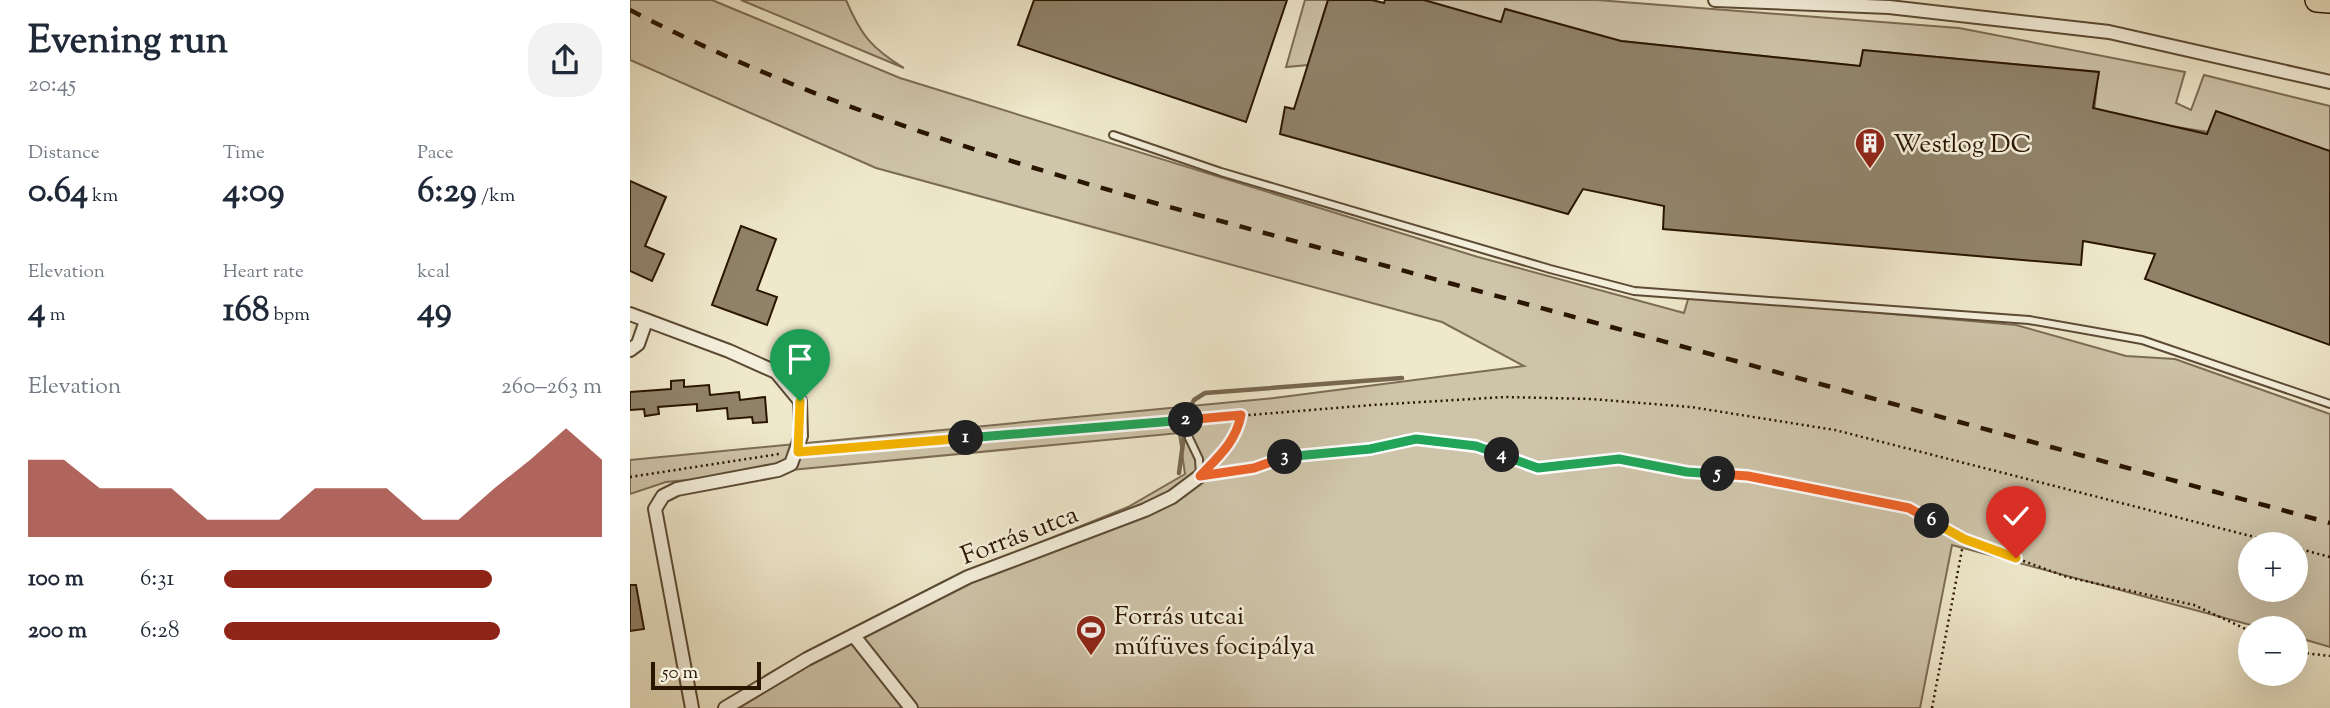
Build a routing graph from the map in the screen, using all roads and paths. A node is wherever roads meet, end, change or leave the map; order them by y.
1 (1715, 0) edge
2 (2317, 0) edge
3 (2330, 1) edge
4 (2330, 82) edge
5 (1114, 135) dead end
6 (630, 314) edge
7 (646, 321) junction
8 (630, 350) edge
9 (2330, 404) edge
10 (1241, 415) junction
11 (1189, 438) dead end
12 (798, 452) junction
13 (1200, 476) junction
14 (630, 477) edge
15 (2238, 533) edge
16 (1964, 539) junction
17 (2308, 551) edge
18 (2330, 557) edge
19 (2238, 625) edge
20 (854, 636) junction
21 (2308, 653) edge
22 (2330, 656) edge
23 (692, 708) edge
24 (725, 708) edge
25 (911, 708) edge
26 (1932, 708) edge

1 - 4 street
2 - 3 highway
5 - 9 lane
6 - 7 street
7 - 8 street
7 - 12 street
10 - 12 path
10 - 13 path
10 - 15 path
11 - 13 lane
12 - 14 path
12 - 23 street
13 - 16 path
13 - 20 street, Forrás utca
16 - 19 path
16 - 26 path
17 - 18 path
20 - 24 street, Forrás utca
20 - 25 street
21 - 22 path

